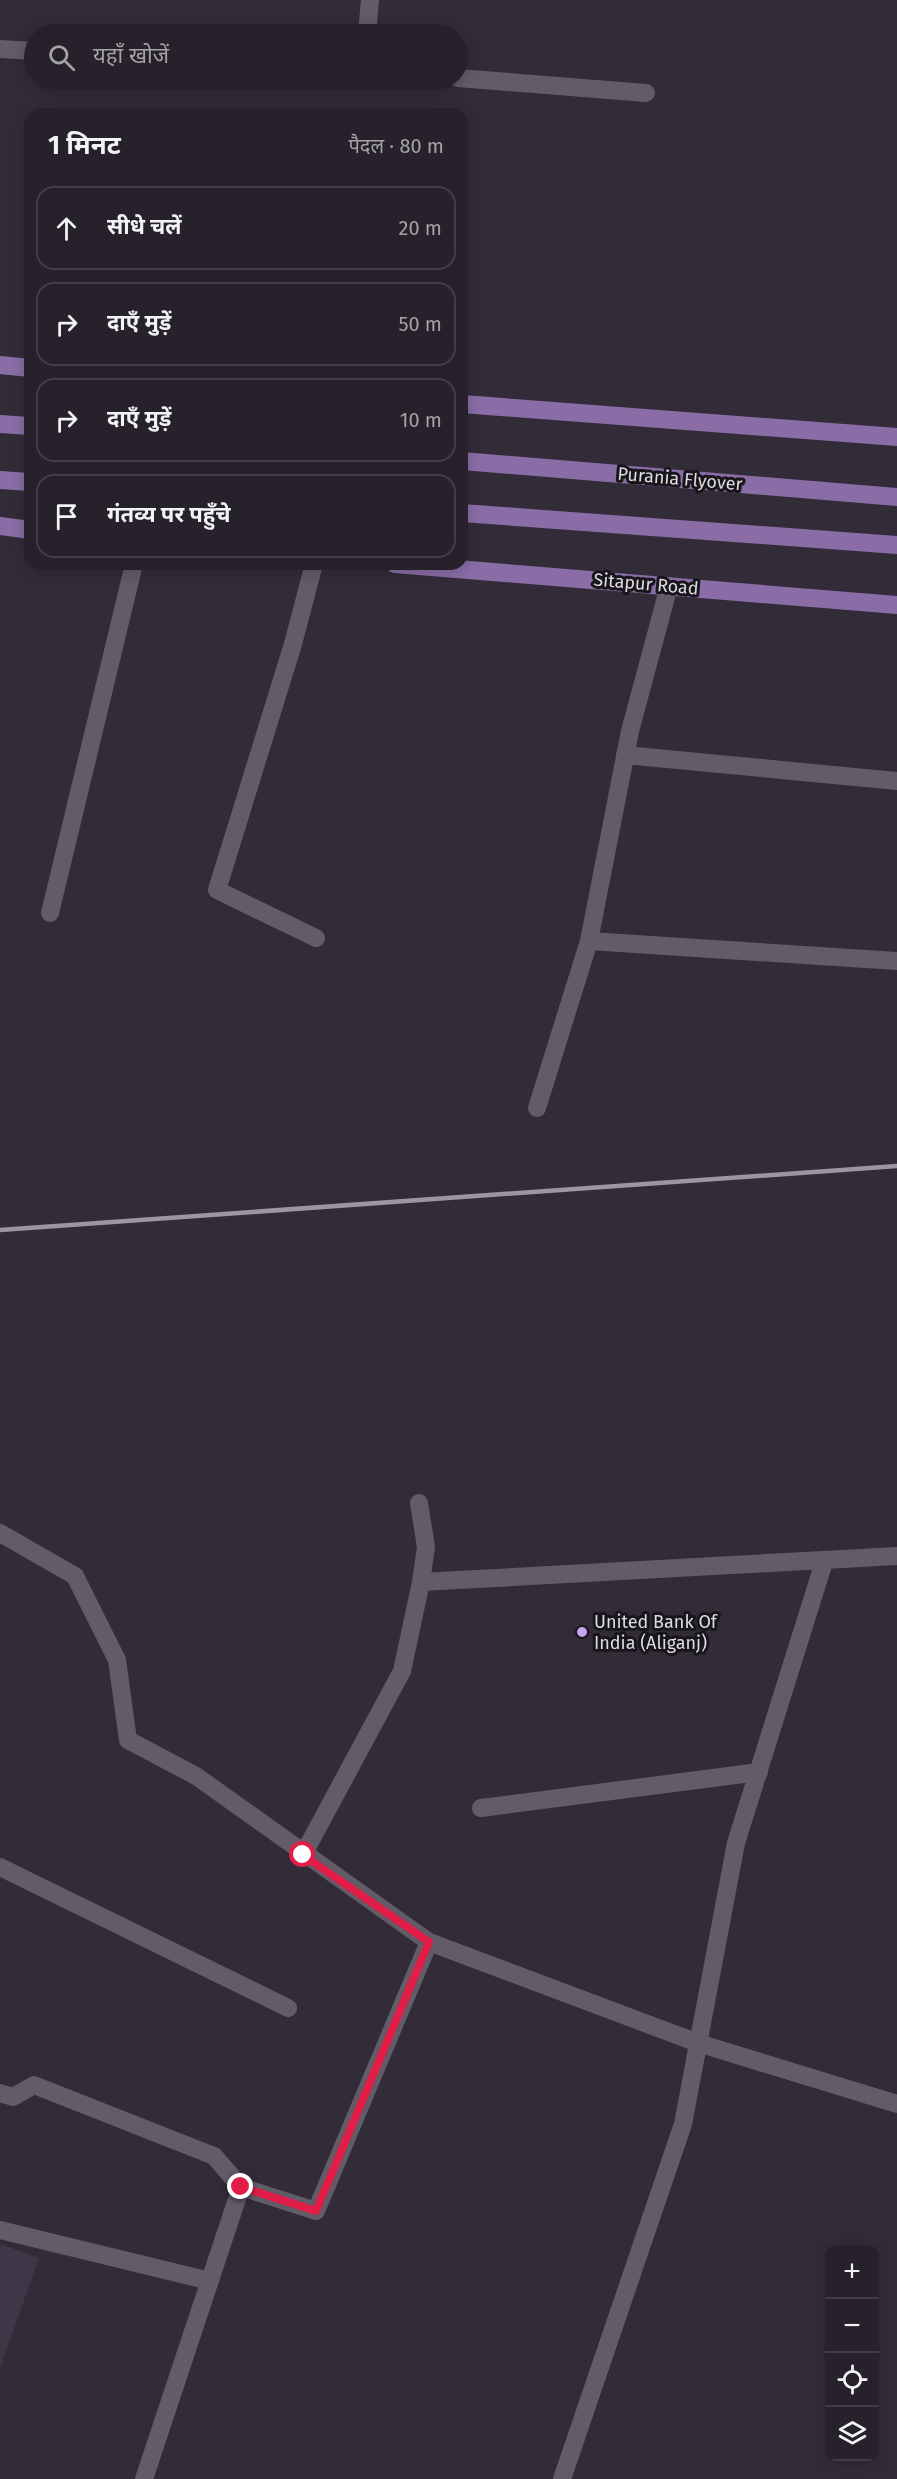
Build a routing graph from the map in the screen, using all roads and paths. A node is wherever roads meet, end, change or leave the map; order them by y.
1 (370, 0) edge
2 (368, 24) edge
3 (0, 49) edge
4 (24, 50) edge
5 (468, 79) edge
6 (646, 93) dead end
7 (0, 365) edge
8 (24, 367) edge
9 (468, 404) edge
10 (0, 424) edge
11 (24, 426) edge
12 (897, 437) edge
13 (468, 461) edge
14 (0, 480) edge
15 (24, 482) edge
16 (897, 497) edge
17 (468, 513) edge
18 (0, 526) edge
19 (24, 529) edge
20 (897, 545) edge
21 (133, 570) edge
22 (312, 570) edge
23 (468, 570) edge
24 (669, 586) junction
25 (897, 605) edge
26 (625, 756) junction
27 (897, 781) edge
28 (50, 913) dead end
29 (316, 938) dead end
30 (589, 941) junction
31 (897, 961) edge
32 (537, 1108) dead end
33 (419, 1503) dead end
34 (0, 1533) edge
35 (897, 1556) edge
36 (824, 1562) junction
37 (421, 1582) junction
38 (759, 1772) junction
39 (481, 1809) dead end
40 (303, 1855) junction
41 (0, 1867) edge
42 (429, 1942) junction
43 (288, 2008) dead end
44 (698, 2043) junction
45 (0, 2092) edge
46 (897, 2104) edge
47 (241, 2187) junction
48 (0, 2230) edge
49 (210, 2281) junction
50 (144, 2479) edge
51 (562, 2479) edge

1 - 2 street
3 - 4 street
5 - 6 street
7 - 8 main road
9 - 12 main road
10 - 11 main road
13 - 16 main road, Purania Flyover
14 - 15 main road
17 - 20 main road
18 - 19 main road
21 - 28 street
22 - 29 street
23 - 24 main road, Sitapur Road
24 - 25 main road, Sitapur Road
24 - 26 street
26 - 27 street
26 - 30 street
30 - 31 street
30 - 32 street
33 - 37 street
34 - 40 street
35 - 36 street
36 - 37 street
36 - 38 street
37 - 40 street
38 - 39 street
38 - 44 street
40 - 42 street
41 - 43 street
42 - 44 street
42 - 47 street
44 - 46 street
44 - 51 street
45 - 47 street
47 - 49 street
48 - 49 street
49 - 50 street

